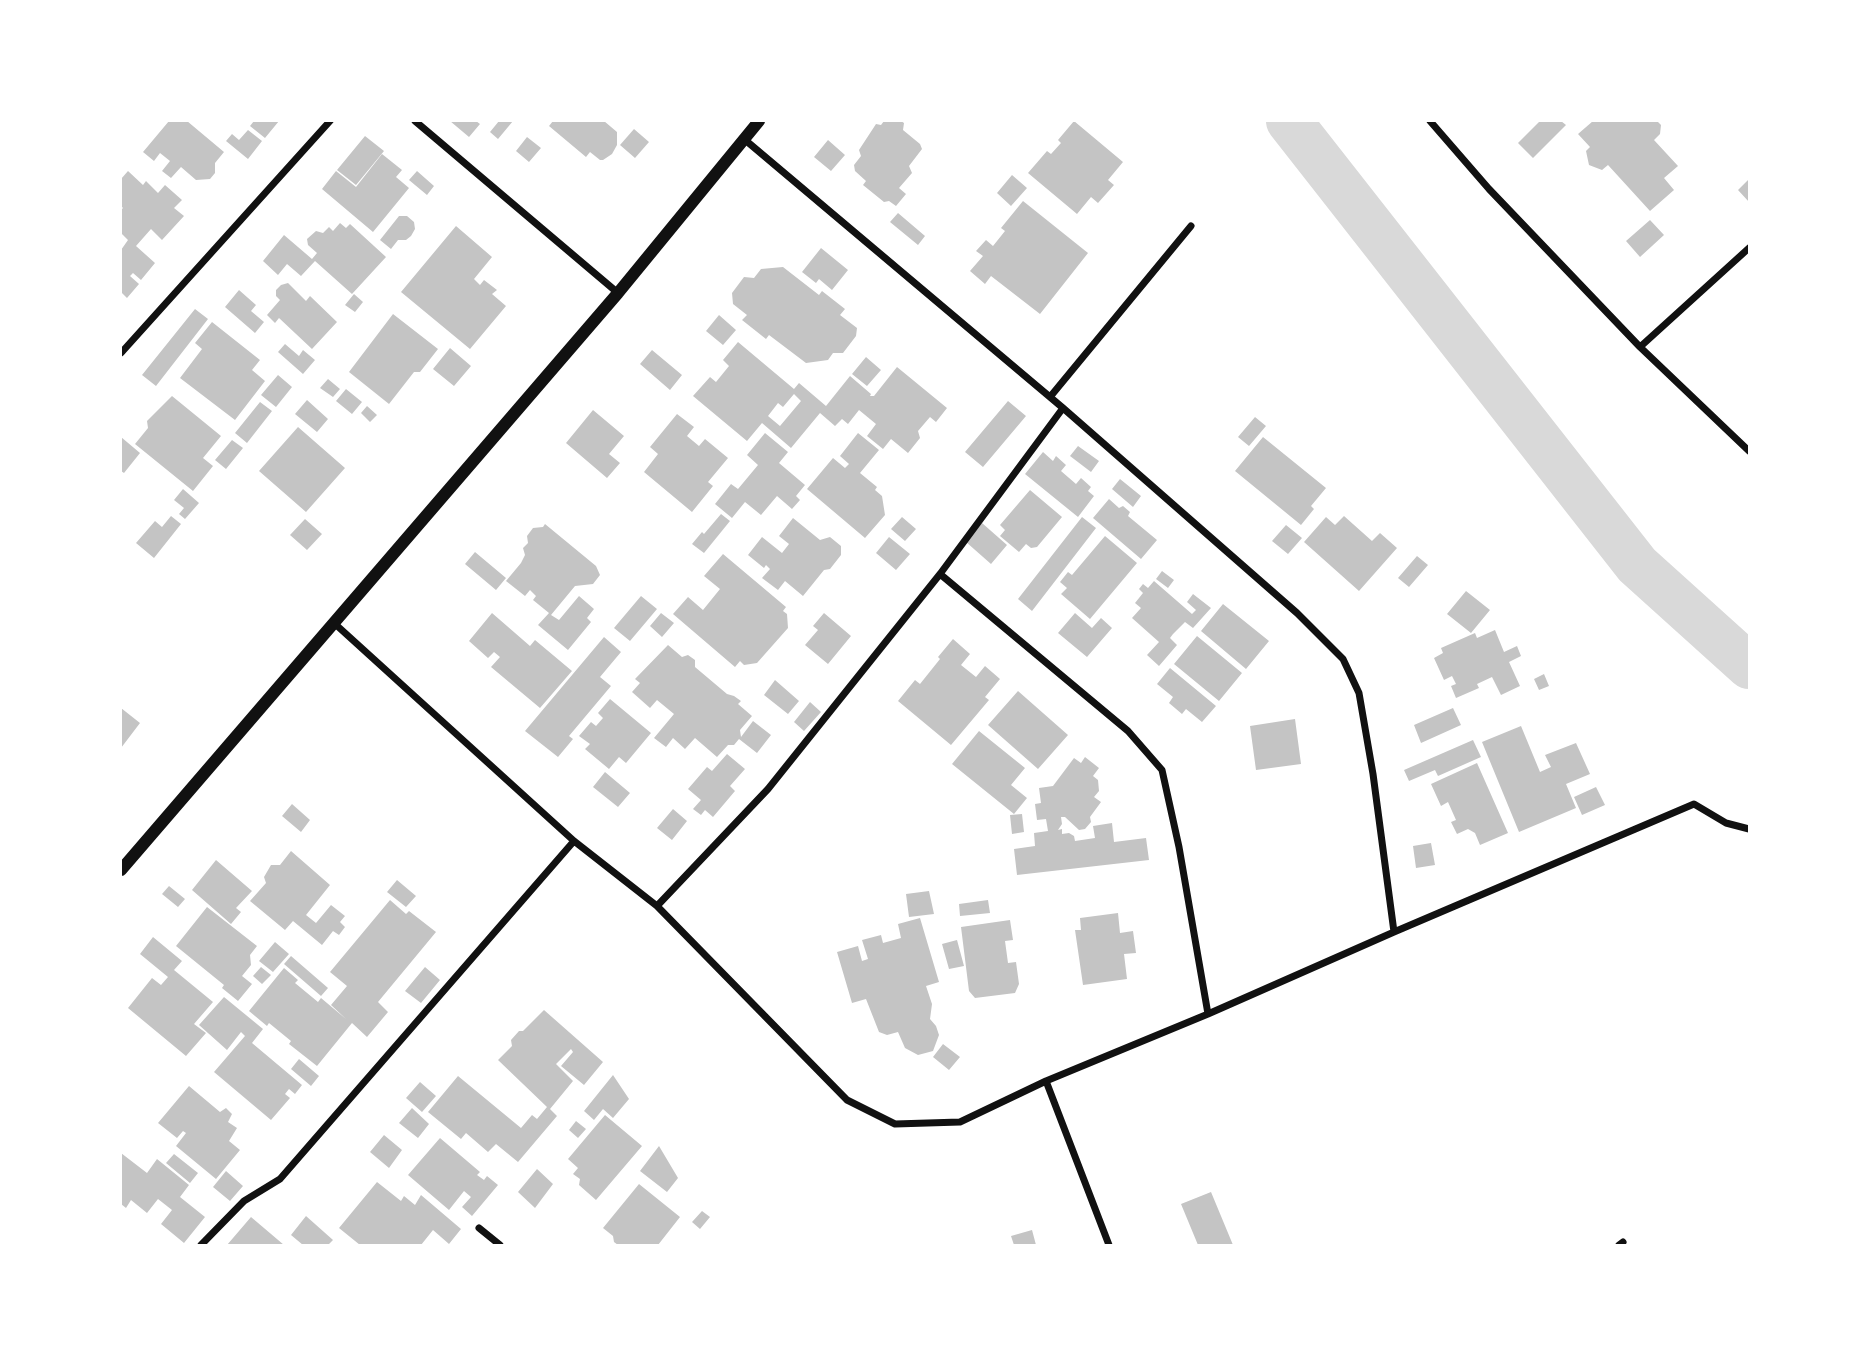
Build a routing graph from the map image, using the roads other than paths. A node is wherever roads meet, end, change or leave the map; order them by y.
1 (330, 121) edge
2 (415, 121) edge
3 (759, 121) edge
4 (1430, 121) edge
5 (744, 139) junction
6 (1191, 226) dead end
7 (1749, 248) edge
8 (618, 293) junction
9 (1640, 347) junction
10 (121, 353) edge
11 (1050, 397) junction
12 (1063, 408) junction
13 (1749, 450) edge
14 (940, 575) junction
15 (334, 623) junction
16 (1749, 829) edge
17 (574, 841) junction
18 (121, 870) edge
19 (657, 906) junction
20 (1394, 932) junction
21 (1208, 1014) junction
22 (1046, 1081) junction
23 (478, 1228) dead end
24 (201, 1245) edge
25 (500, 1245) edge
26 (1109, 1245) edge

1 - 10 street
2 - 8 street
3 - 5 street
4 - 9 street
5 - 8 street
5 - 11 street
6 - 11 street
7 - 9 street
8 - 15 street
9 - 13 street
11 - 12 street
12 - 14 street
12 - 20 street
14 - 19 street
14 - 21 street
15 - 17 street
15 - 18 street
16 - 20 street
17 - 19 street
17 - 24 street
19 - 22 street
20 - 21 street
21 - 22 street
22 - 26 street
23 - 25 street

